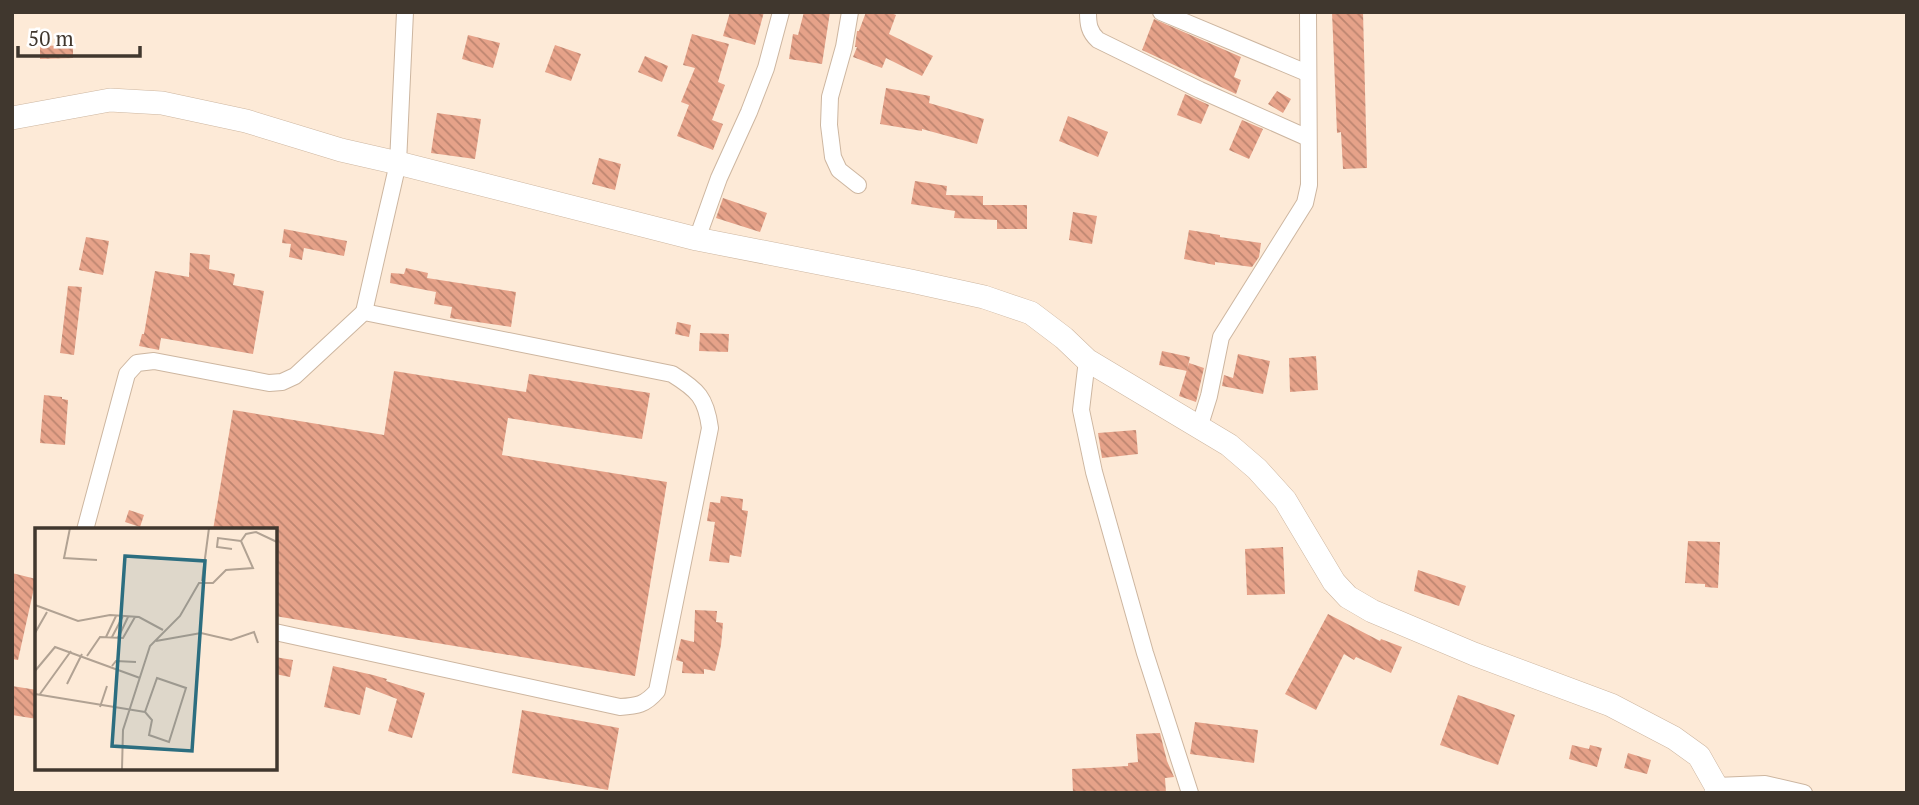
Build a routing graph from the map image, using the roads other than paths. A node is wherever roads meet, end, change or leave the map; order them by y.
1 (405, 12) edge
2 (781, 12) edge
3 (850, 12) edge
4 (1088, 12) edge
5 (1161, 12) edge
6 (1306, 13) edge
7 (1307, 73) junction
8 (12, 118) edge
9 (1308, 138) junction
10 (398, 163) junction
11 (858, 185) dead end
12 (697, 239) junction
13 (364, 312) junction
14 (1087, 360) junction
15 (1199, 428) junction
16 (86, 528) edge
17 (276, 632) edge
18 (1716, 789) edge
19 (1190, 793) edge
20 (1804, 793) edge

1 - 10 street
2 - 12 street
3 - 11 street
4 - 9 street
5 - 7 street
6 - 7 street
7 - 9 street
8 - 10 main road
9 - 15 street
10 - 12 main road
10 - 13 street
12 - 14 main road
13 - 16 street
13 - 17 street
14 - 15 main road
14 - 19 street
15 - 18 main road
18 - 20 street

